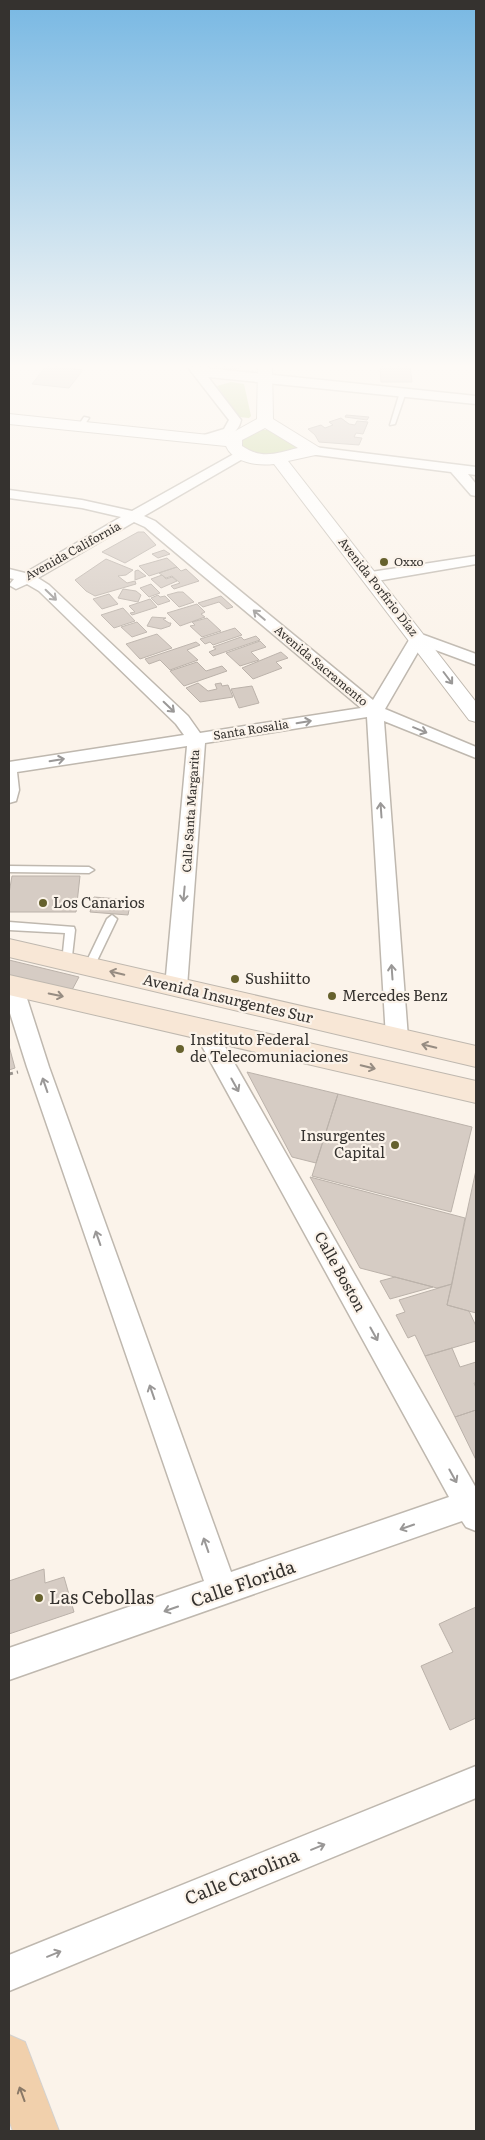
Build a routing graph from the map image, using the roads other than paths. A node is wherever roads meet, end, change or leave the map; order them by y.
1 (210, 466) edge
2 (284, 466) edge
3 (437, 466) edge
4 (455, 468) junction
5 (476, 471) edge
6 (476, 492) edge
7 (9, 494) edge
8 (136, 516) junction
9 (476, 560) edge
10 (9, 573) edge
11 (370, 577) junction
12 (27, 578) junction
13 (9, 588) edge
14 (418, 638) junction
15 (476, 660) edge
16 (375, 711) junction
17 (476, 716) edge
18 (196, 739) junction
19 (476, 753) edge
20 (9, 768) edge
21 (9, 774) edge
22 (9, 797) edge
23 (9, 869) edge
24 (88, 870) dead end
25 (112, 918) dead end
26 (9, 926) edge
27 (9, 948) edge
28 (78, 964) junction
29 (10, 985) edge
30 (176, 987) junction
31 (203, 1028) junction
32 (397, 1038) junction
33 (476, 1057) edge
34 (476, 1092) edge
35 (474, 1508) edge
36 (223, 1591) junction
37 (9, 1664) edge
38 (476, 1782) edge
39 (9, 1973) edge
40 (9, 2058) edge
41 (36, 2131) edge

1 - 8 street, Avenida California
2 - 11 street, Avenida Porfirio Díaz
3 - 4 street
4 - 5 street
4 - 6 street
7 - 8 street, Avenida Sacramento
8 - 12 street, Avenida California
16 -> 8 street, Avenida Sacramento
9 - 11 street
10 - 12 street, Calle Santa Margarita
11 - 14 street, Avenida Porfirio Díaz
12 - 13 street, Avenida California
12 -> 18 street, Calle Santa Margarita
14 - 15 street
14 - 16 street
14 -> 17 street, Avenida Porfirio Díaz
18 -> 16 street, Santa Rosalia
16 -> 19 street
32 -> 16 street, Avenida Sacramento
20 -> 18 street, Santa Rosalia
18 -> 30 street, Calle Santa Margarita
21 - 22 street
23 - 24 lane
25 - 28 lane
26 - 28 lane
27 - 28 main road, Avenida Insurgentes Sur
30 -> 28 main road, Avenida Insurgentes Sur
29 -> 31 main road
36 -> 29 street
30 - 32 main road, Avenida Insurgentes Sur
31 -> 34 main road
31 -> 35 street, Calle Boston
33 -> 32 main road, Avenida Insurgentes Sur
35 -> 36 street, Calle Florida
36 -> 37 street, Calle Florida
39 -> 38 street, Calle Carolina
41 -> 40 main road

